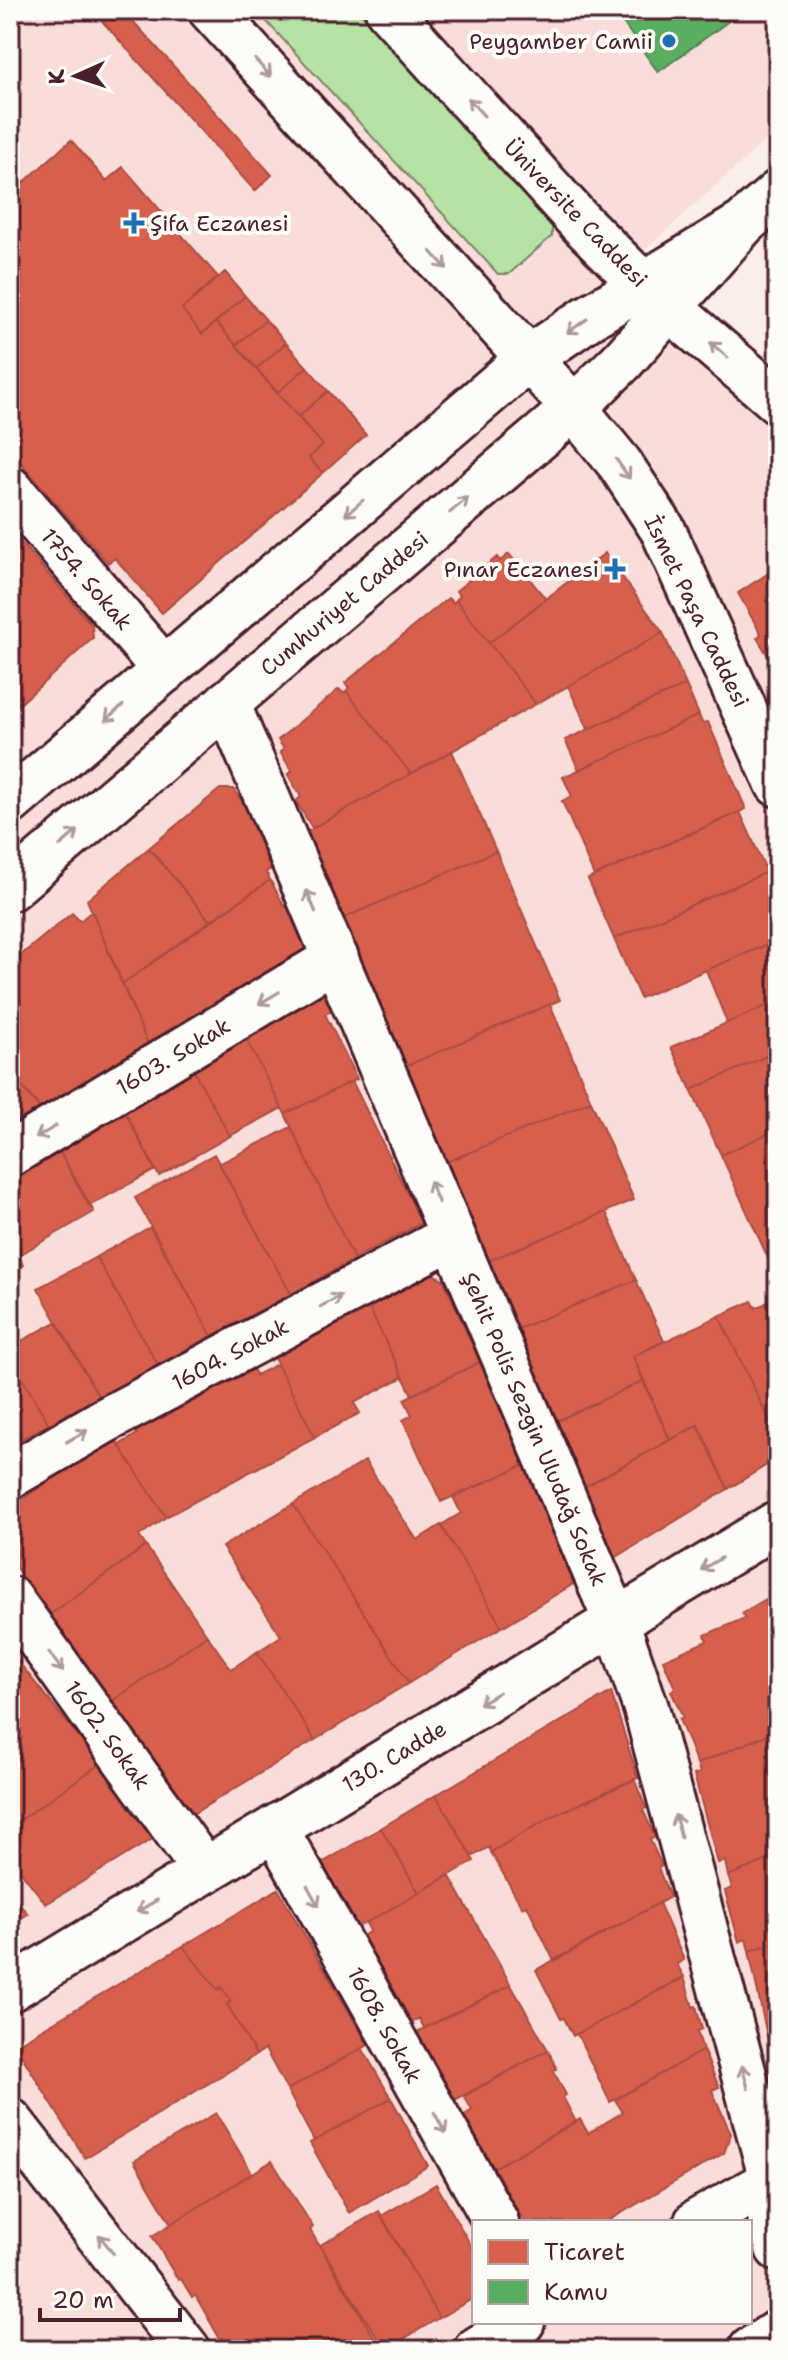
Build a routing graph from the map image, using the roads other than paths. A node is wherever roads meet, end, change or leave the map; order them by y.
1 (211, 10) edge
2 (388, 10) edge
3 (778, 193) edge
4 (656, 296) junction
5 (528, 359) junction
6 (778, 401) edge
7 (574, 408) junction
8 (10, 489) edge
9 (165, 670) junction
10 (227, 703) junction
11 (778, 784) edge
12 (10, 802) edge
13 (10, 888) edge
14 (336, 958) junction
15 (10, 1154) edge
16 (453, 1236) junction
17 (10, 1476) edge
18 (778, 1523) edge
19 (10, 1599) edge
20 (616, 1621) junction
21 (275, 1828) junction
22 (205, 1871) junction
23 (10, 1989) edge
24 (10, 2121) edge
25 (771, 2181) edge
26 (495, 2220) edge
27 (701, 2220) edge
28 (778, 2248) edge
29 (519, 2324) edge
30 (778, 2332) edge
31 (188, 2350) edge
32 (476, 2350) edge
33 (751, 2350) edge

1 -> 5 street
4 -> 2 street, Üniversite Caddesi
3 - 4 street, Cumhuriyet Caddesi
4 -> 5 street
6 -> 4 street, Üniversite Caddesi
4 - 7 street, Cumhuriyet Caddesi
5 - 7 street
5 -> 9 street
10 -> 7 street, Cumhuriyet Caddesi
7 -> 11 street, İsmet Paşa Caddesi
8 - 9 street, 1754. Sokak
9 -> 12 street
13 -> 10 street, Cumhuriyet Caddesi
14 -> 10 street, Şehit Polis Sezgin Uludağ Sokak
14 -> 15 street, 1603. Sokak
16 -> 14 street, Şehit Polis Sezgin Uludağ Sokak
17 -> 16 street, 1604. Sokak
16 - 20 street, Şehit Polis Sezgin Uludağ Sokak
18 -> 20 street, 130. Cadde
19 -> 22 street, 1602. Sokak
20 -> 21 street, 130. Cadde
25 -> 20 street, Şehit Polis Sezgin Uludağ Sokak
21 - 22 street, 130. Cadde
21 -> 26 street, 1608. Sokak
22 -> 23 street, 130. Cadde
31 -> 24 street
25 - 27 street
25 - 28 street, Şehit Polis Sezgin Uludağ Sokak
29 - 32 street
30 - 33 street

